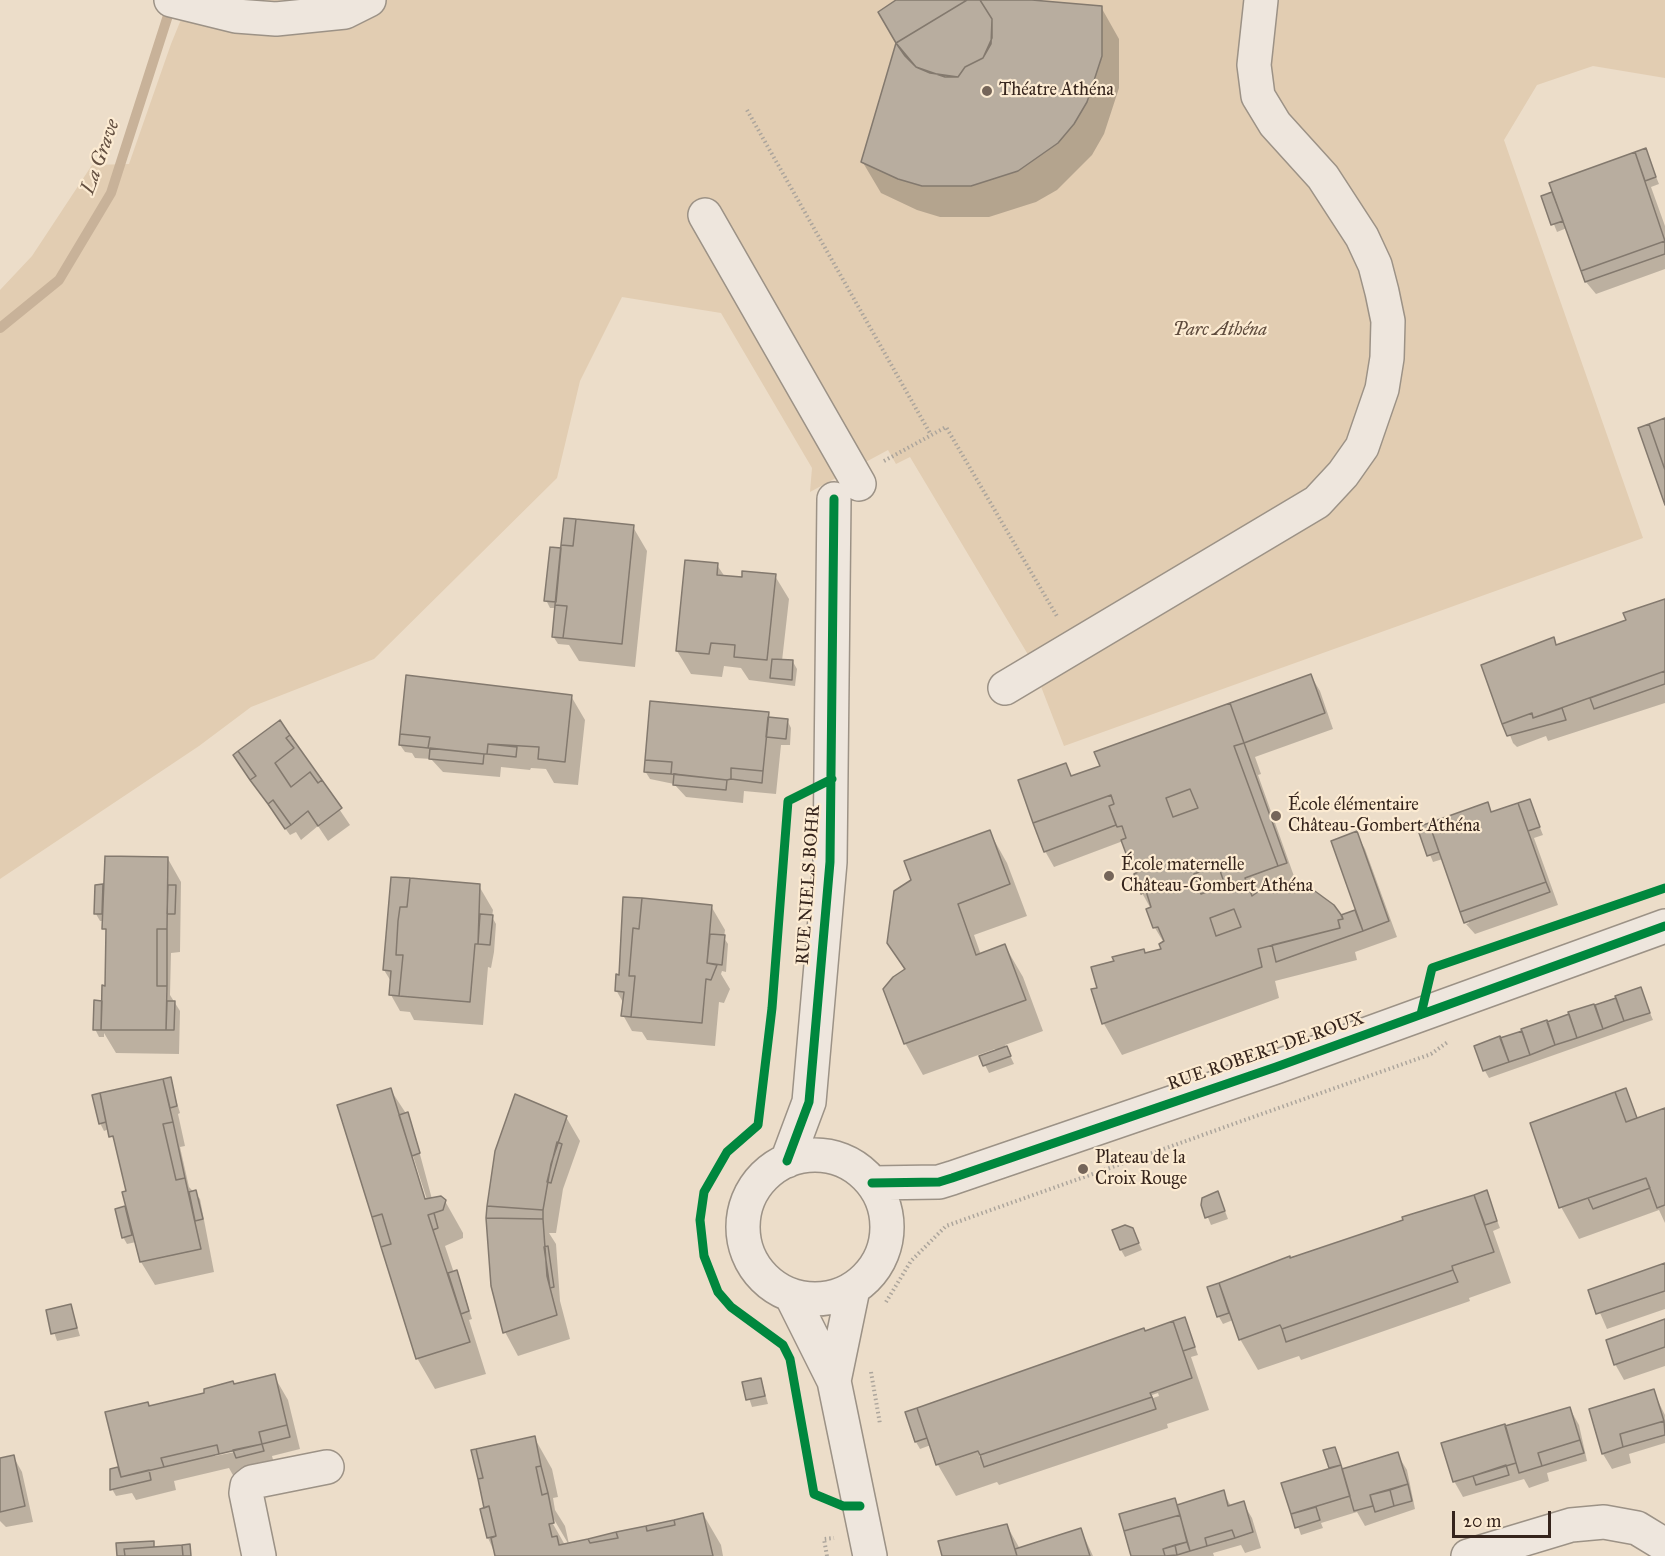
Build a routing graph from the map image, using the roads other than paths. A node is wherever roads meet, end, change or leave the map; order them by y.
1 (369, 0) edge
2 (1261, 0) edge
3 (185, 4) edge
4 (705, 215) dead end
5 (1005, 688) dead end
6 (1665, 926) edge
7 (809, 1102) junction
8 (833, 1157) junction
9 (787, 1161) junction
10 (939, 1182) junction
11 (872, 1183) junction
12 (887, 1229) junction
13 (854, 1289) junction
14 (791, 1295) junction
15 (834, 1381) junction
16 (327, 1467) dead end
17 (868, 1544) edge
18 (1665, 1545) edge
19 (259, 1556) edge
20 (1468, 1556) edge

1 - 3 street
2 - 5 street
4 - 7 street, RUE NIELS BOHR
6 - 10 street, RUE ROBERT DE ROUX
7 - 8 street, RUE NIELS BOHR
7 - 9 street, RUE NIELS BOHR
8 - 9 street
8 - 11 street
9 - 14 street
10 - 11 street, RUE ROBERT DE ROUX
10 - 12 street, RUE ROBERT DE ROUX
11 - 12 street
12 - 13 street
13 - 14 street
13 - 15 street
14 - 15 street
15 - 17 street
16 - 19 street
18 - 20 street

